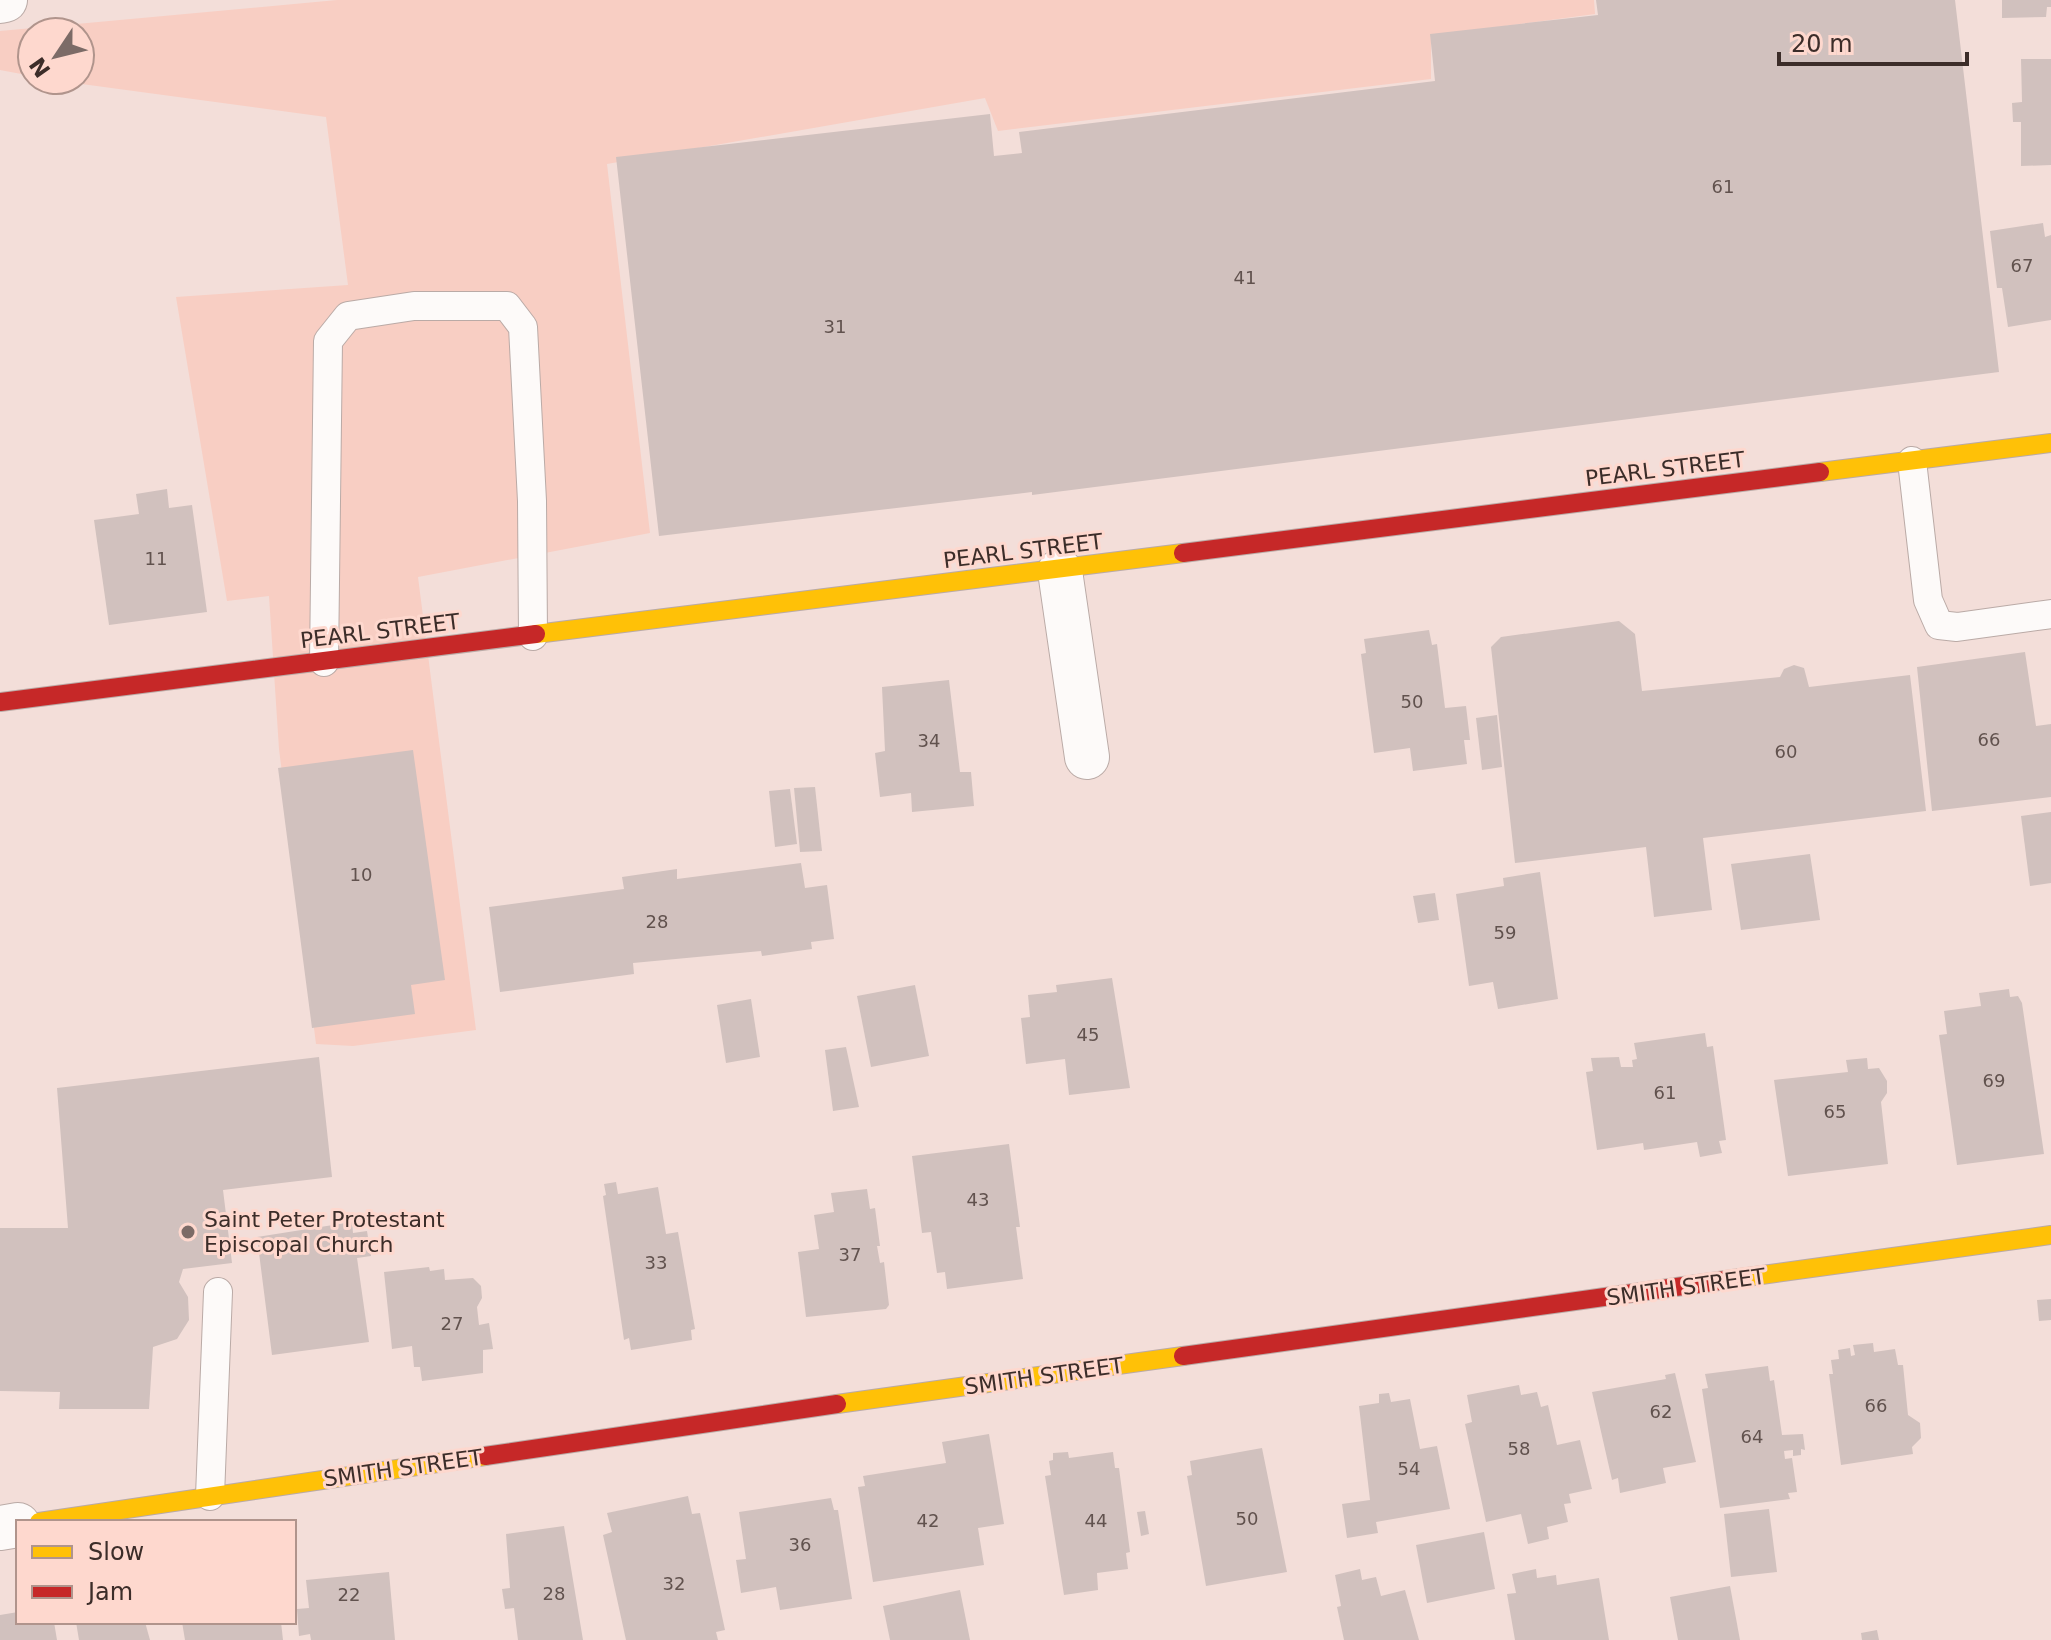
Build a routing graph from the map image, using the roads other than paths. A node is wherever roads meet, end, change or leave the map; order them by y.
1 (2051, 443) edge
2 (1912, 461) junction
3 (1060, 571) junction
4 (2051, 614) edge
5 (533, 636) junction
6 (324, 662) junction
7 (0, 702) edge
8 (1087, 757) dead end
9 (2051, 1235) edge
10 (218, 1292) dead end
11 (210, 1496) junction
12 (52, 1520) edge

1 - 2 street, PEARL STREET
2 - 3 street, PEARL STREET
2 - 4 lane
3 - 5 street, PEARL STREET
3 - 8 street
5 - 6 street, PEARL STREET
5 - 6 lane
6 - 7 street, PEARL STREET
9 - 11 street, SMITH STREET
10 - 11 lane
11 - 12 street, SMITH STREET

